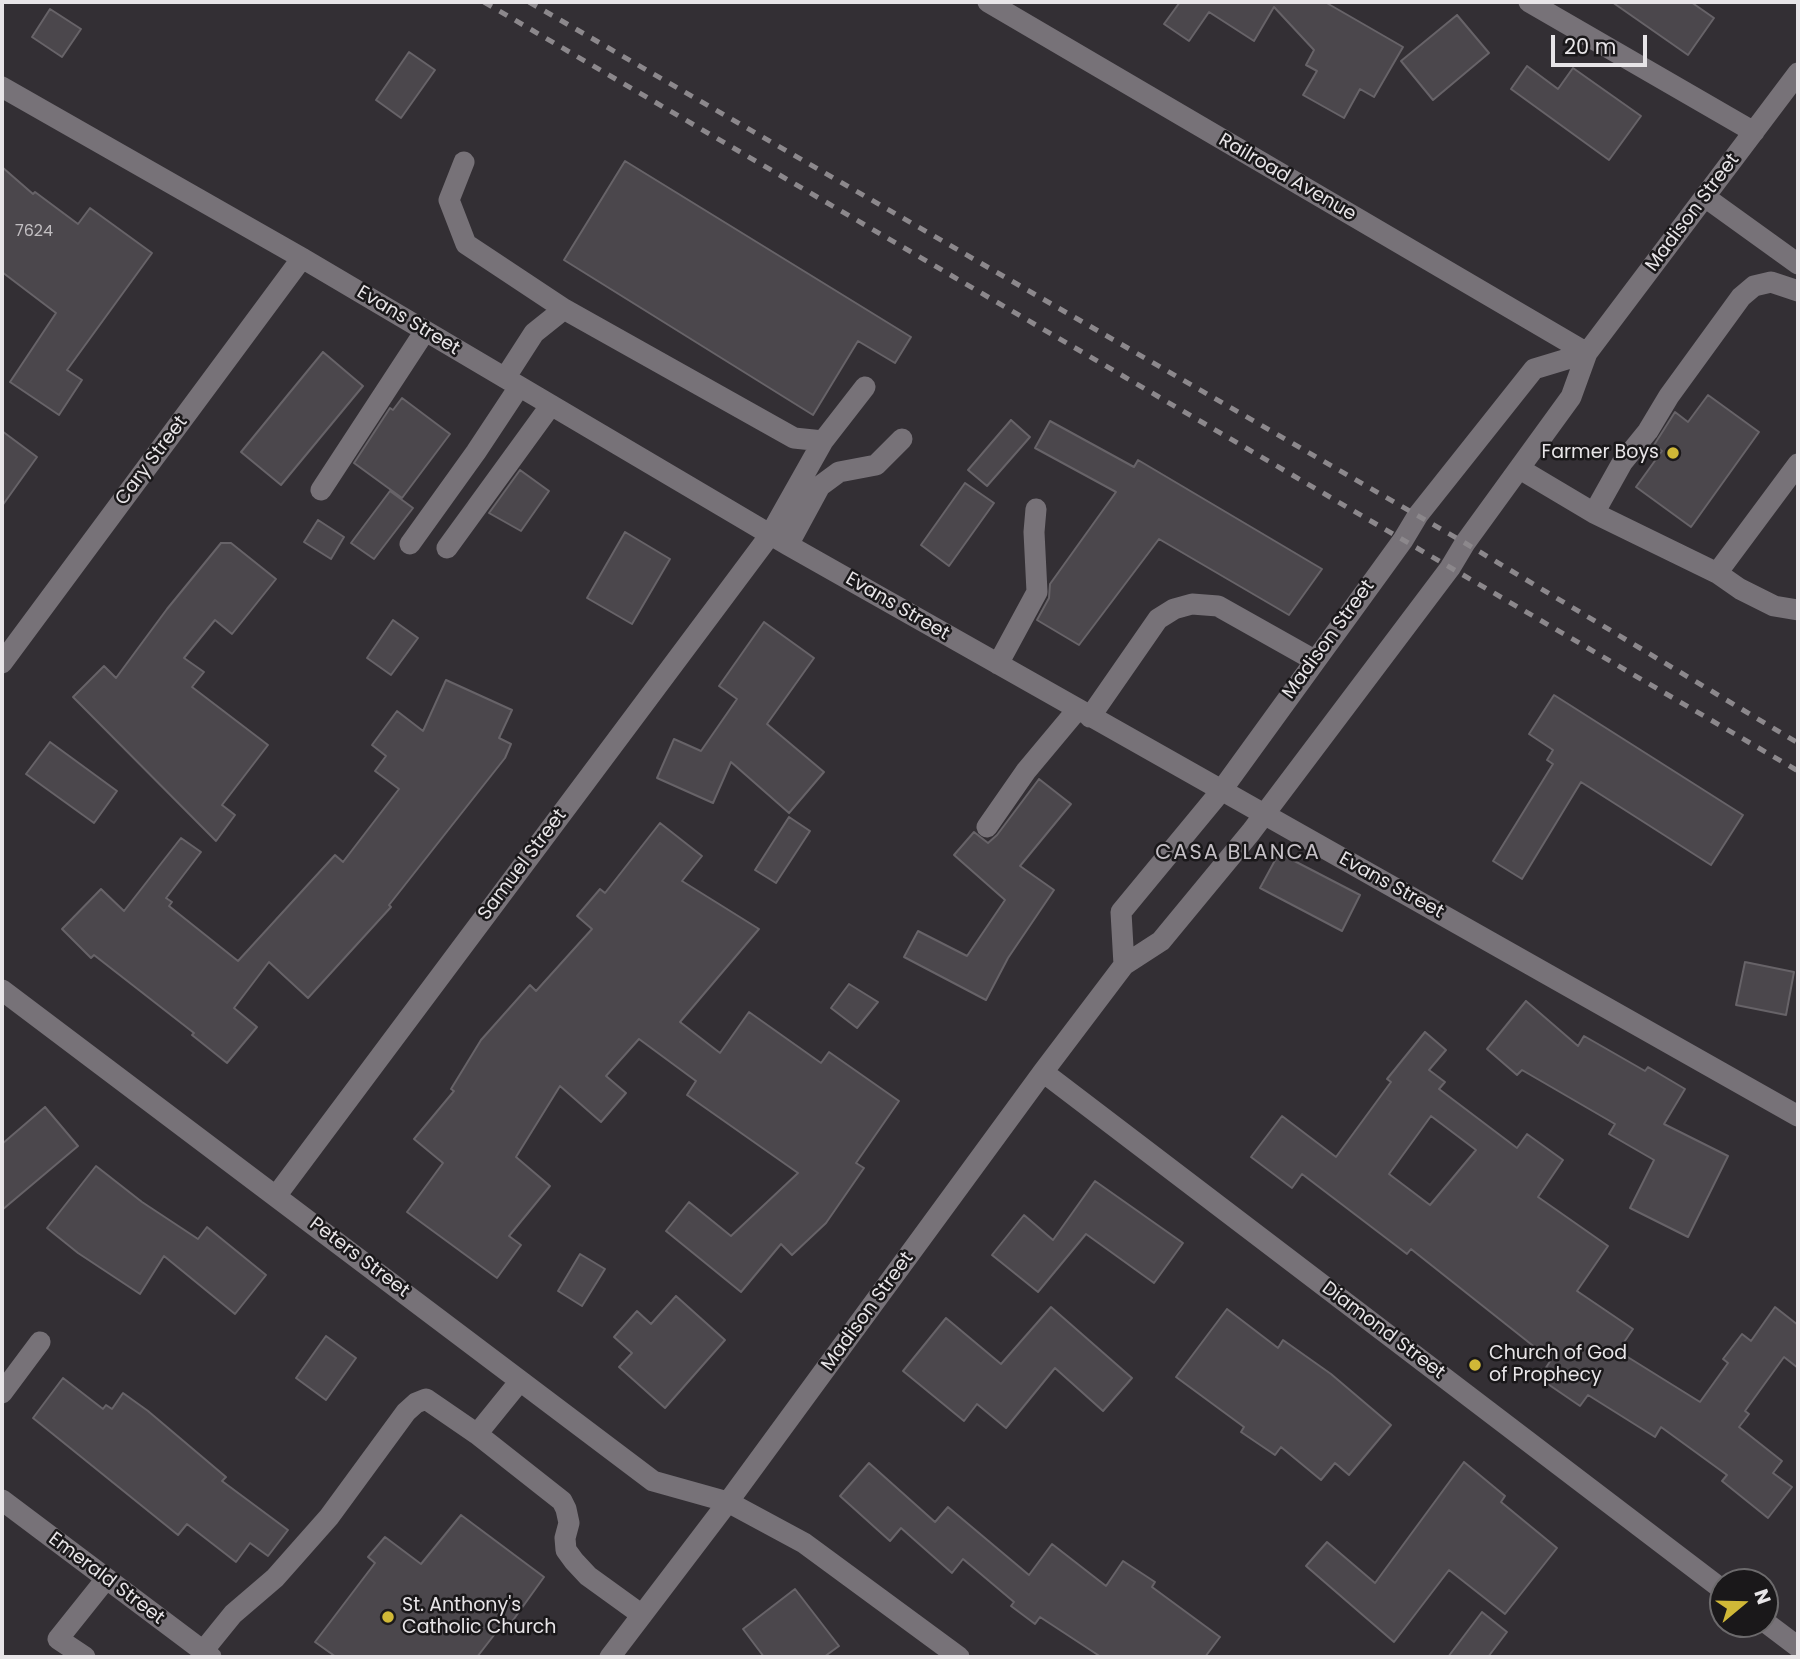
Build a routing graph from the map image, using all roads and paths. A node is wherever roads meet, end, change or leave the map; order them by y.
1 (988, 2) edge
2 (1529, 2) edge
3 (1798, 72) edge
4 (2, 87) edge
5 (1754, 132) junction
6 (464, 162) dead end
7 (1704, 197) junction
8 (302, 258) junction
9 (1798, 264) edge
10 (1798, 291) edge
11 (564, 309) junction
12 (425, 331) junction
13 (1587, 353) junction
14 (512, 382) junction
15 (865, 387) dead end
16 (551, 405) junction
17 (902, 439) dead end
18 (823, 441) junction
19 (1798, 464) edge
20 (1520, 468) junction
21 (321, 490) dead end
22 (1036, 509) dead end
23 (1594, 513) junction
24 (779, 540) junction
25 (410, 544) dead end
26 (447, 548) dead end
27 (1717, 573) junction
28 (1798, 610) edge
29 (1314, 660) junction
30 (2, 663) edge
31 (998, 664) junction
32 (1084, 713) junction
33 (1221, 791) junction
34 (1264, 814) junction
35 (987, 827) dead end
36 (1124, 965) junction
37 (2, 990) edge
38 (1043, 1072) junction
39 (1798, 1116) edge
40 (276, 1196) junction
41 (40, 1342) dead end
42 (520, 1381) junction
43 (2, 1393) edge
44 (477, 1434) junction
45 (2, 1500) edge
46 (729, 1502) junction
47 (106, 1579) junction
48 (1709, 1579) edge
49 (642, 1615) junction
50 (1779, 1633) edge
51 (1798, 1647) edge
52 (207, 1654) edge
53 (85, 1657) edge
54 (610, 1657) edge
55 (959, 1657) edge

1 - 13 street, Railroad Avenue
2 - 5 street
3 - 5 street, Madison Street
4 - 8 street, Evans Street
5 - 7 street, Madison Street
6 - 11 street
7 - 9 street
7 - 13 street, Madison Street
8 - 12 street, Evans Street
8 - 30 street, Cary Street
10 - 23 street
11 - 14 street
11 - 18 street
12 - 14 street, Evans Street
12 - 21 street
13 - 20 street, Madison Street
13 - 29 street, Madison Street
14 - 16 street, Evans Street
14 - 25 street
15 - 18 street
16 - 24 street, Evans Street
16 - 26 street
17 - 24 street
18 - 24 street
19 - 27 street
20 - 23 street
20 - 34 street, Madison Street
22 - 31 street
23 - 27 street
24 - 31 street, Evans Street
24 - 40 street, Samuel Street
27 - 28 street
29 - 32 street
29 - 33 street, Madison Street
31 - 32 street, Evans Street
32 - 33 street, Evans Street
32 - 35 street
33 - 34 street, Evans Street
33 - 36 street, Madison Street
34 - 36 street, Madison Street
34 - 39 street, Evans Street
36 - 38 street, Madison Street
37 - 40 street, Peters Street
38 - 46 street, Madison Street
38 - 48 street, Diamond Street
40 - 42 street, Peters Street
41 - 43 street
42 - 44 street
42 - 46 street, Peters Street
44 - 49 street
44 - 52 street
45 - 47 street, Emerald Street
46 - 49 street, Madison Street
46 - 55 street, Peters Street
47 - 52 street, Emerald Street
47 - 53 street
49 - 54 street, Madison Street
50 - 51 street

